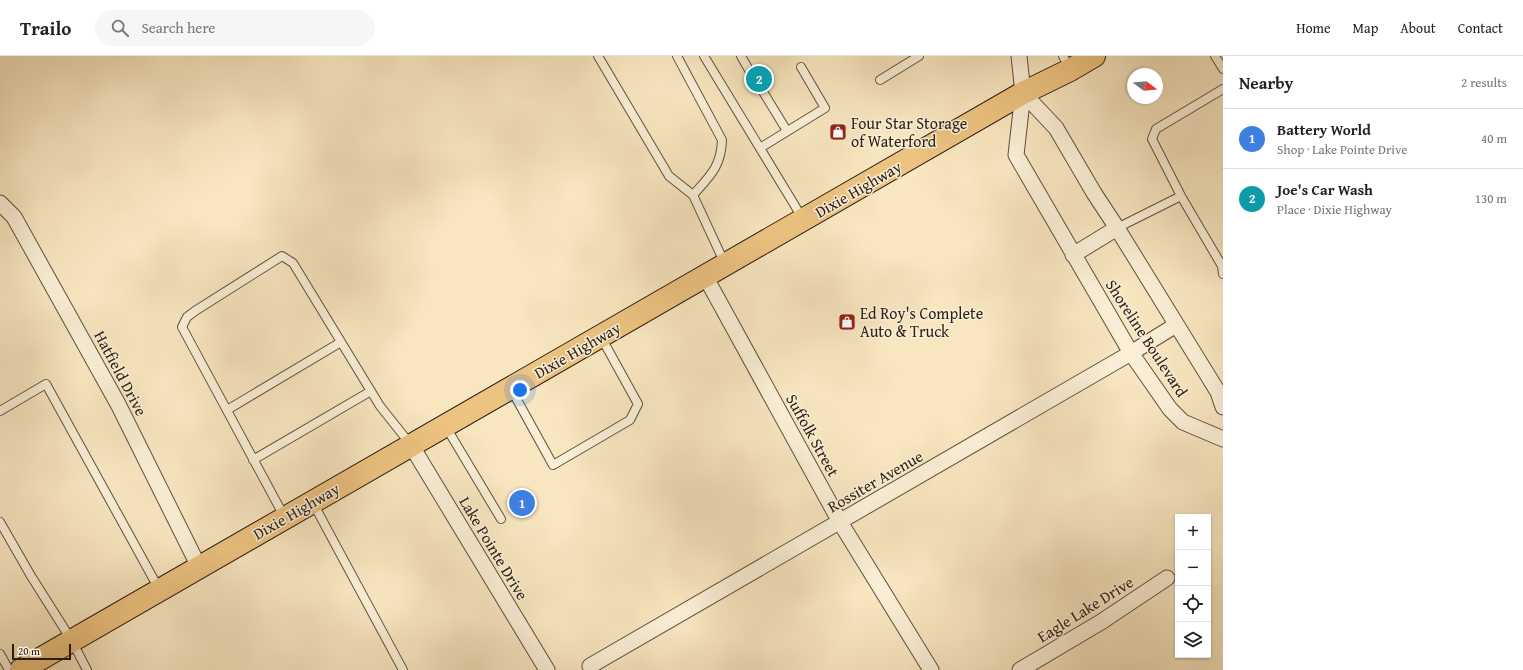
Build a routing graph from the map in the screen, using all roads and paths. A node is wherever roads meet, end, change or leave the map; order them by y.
1 (598, 56) edge
2 (677, 56) edge
3 (704, 56) edge
4 (740, 56) edge
5 (919, 56) edge
6 (1019, 56) edge
7 (1094, 56) edge
8 (1215, 56) edge
9 (1066, 63) edge
10 (801, 67) dead end
11 (1223, 69) edge
12 (749, 70) dead end
13 (880, 80) dead end
14 (1223, 89) edge
15 (762, 90) dead end
16 (1023, 93) junction
17 (787, 131) junction
18 (760, 148) junction
19 (693, 195) junction
20 (1181, 196) junction
21 (0, 203) edge
22 (804, 220) junction
23 (1117, 228) junction
24 (1073, 255) junction
25 (726, 264) junction
26 (1223, 274) edge
27 (705, 276) junction
28 (1176, 325) junction
29 (601, 336) junction
30 (341, 342) junction
31 (1131, 353) junction
32 (510, 388) junction
33 (371, 391) junction
34 (1223, 407) edge
35 (0, 410) edge
36 (227, 410) junction
37 (446, 426) junction
38 (1223, 439) edge
39 (411, 445) junction
40 (253, 460) junction
41 (313, 502) junction
42 (285, 518) junction
43 (501, 519) dead end
44 (0, 522) edge
45 (840, 522) junction
46 (199, 567) junction
47 (1167, 578) dead end
48 (159, 590) junction
49 (72, 641) junction
50 (0, 654) edge
51 (590, 666) dead end
52 (9, 670) edge
53 (21, 670) edge
54 (87, 670) edge
55 (403, 670) edge
56 (547, 670) edge
57 (931, 670) edge
58 (1020, 670) edge

1 - 19 lane
2 - 19 lane
3 - 18 lane
4 - 12 lane
5 - 13 lane
6 - 16 street
7 - 9 main road, Dixie Highway
8 - 11 lane
9 - 16 main road, Dixie Highway
10 - 17 lane
14 - 20 lane
15 - 17 lane
16 - 22 main road, Dixie Highway
16 - 23 street, Shoreline Boulevard
16 - 24 street, Shoreline Boulevard
17 - 18 lane
18 - 22 lane
19 - 25 lane
20 - 23 lane
20 - 26 lane
21 - 46 street, Hatfield Drive
22 - 25 main road, Dixie Highway
23 - 24 street
23 - 28 street, Shoreline Boulevard
24 - 31 street, Shoreline Boulevard
25 - 27 main road, Dixie Highway
27 - 29 main road, Dixie Highway
27 - 45 street, Suffolk Street
28 - 31 street, Rossiter Avenue
28 - 34 street, Shoreline Boulevard
29 - 32 main road, Dixie Highway
29 - 32 lane
30 - 33 lane
30 - 36 lane
30 - 36 lane
31 - 38 street, Shoreline Boulevard
31 - 45 street, Rossiter Avenue
32 - 37 main road, Dixie Highway
33 - 39 lane
33 - 40 lane
35 - 48 lane
36 - 40 lane
37 - 39 main road, Dixie Highway
37 - 43 lane
39 - 41 main road, Dixie Highway
39 - 56 street, Lake Pointe Drive
40 - 42 lane
41 - 42 main road, Dixie Highway
41 - 55 lane
42 - 46 main road, Dixie Highway
44 - 49 lane
45 - 51 street, Rossiter Avenue
45 - 57 street, Suffolk Street
46 - 48 main road, Dixie Highway
47 - 58 street, Eagle Lake Drive
48 - 49 main road, Dixie Highway
49 - 53 main road, Dixie Highway
49 - 54 lane
50 - 52 lane

